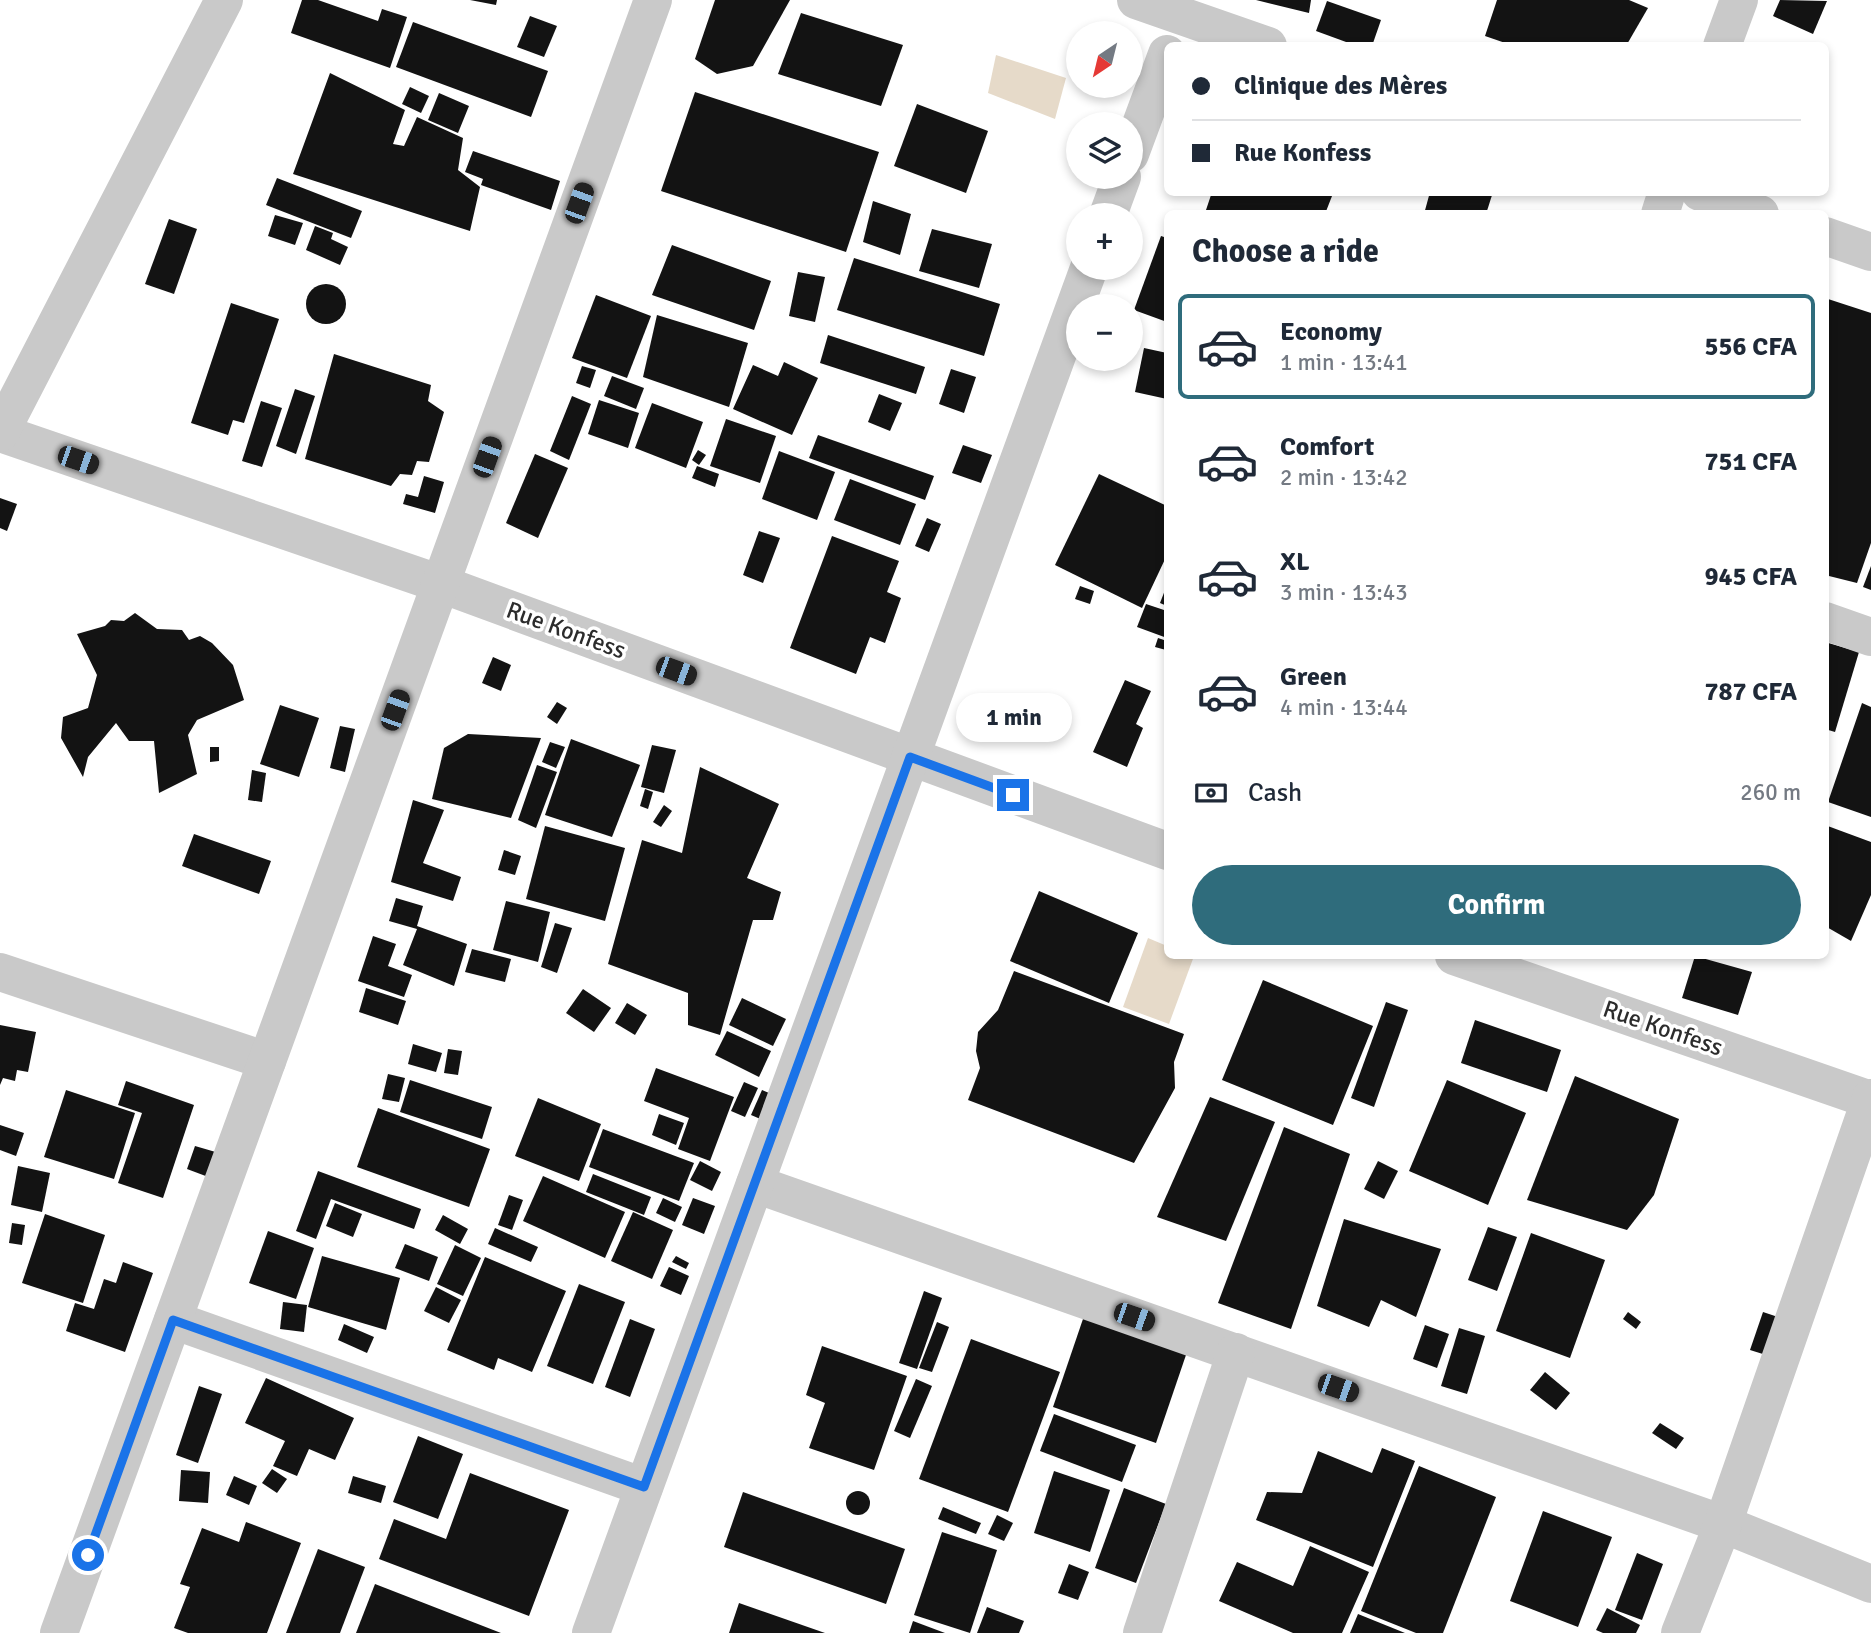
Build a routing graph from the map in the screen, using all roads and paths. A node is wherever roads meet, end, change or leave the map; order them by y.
1 (224, 0) edge
2 (653, 0) edge
3 (1136, 0) edge
4 (1739, 0) edge
5 (1180, 21) edge
6 (1254, 42) edge
7 (1723, 42) edge
8 (1164, 62) edge
9 (1143, 119) edge
10 (1711, 196) edge
11 (1749, 210) edge
12 (1829, 237) edge
13 (1871, 252) edge
14 (1085, 280) edge
15 (0, 433) edge
16 (441, 584) junction
17 (1829, 622) edge
18 (1871, 637) edge
19 (910, 757) junction
20 (1164, 851) edge
21 (1463, 959) edge
22 (0, 972) edge
23 (267, 1061) junction
24 (1871, 1099) edge
25 (755, 1184) junction
26 (173, 1320) junction
27 (1236, 1352) junction
28 (644, 1487) junction
29 (1723, 1524) junction
30 (1871, 1584) edge
31 (59, 1633) edge
32 (591, 1633) edge
33 (1142, 1633) edge
34 (1680, 1633) edge

1 - 15 street
2 - 16 street
3 - 5 street
4 - 7 street
5 - 6 street
8 - 9 street
10 - 11 street
12 - 13 street
14 - 19 street
15 - 16 street, Rue Konfess
16 - 19 street, Rue Konfess
16 - 23 street
17 - 18 street
19 - 20 street, Rue Konfess
19 - 25 street
21 - 24 street, Rue Konfess
22 - 23 street
23 - 26 street
24 - 29 street
25 - 27 street
25 - 28 street
26 - 28 street
26 - 31 street
27 - 29 street
27 - 33 street
28 - 32 street
29 - 30 street
29 - 34 street

